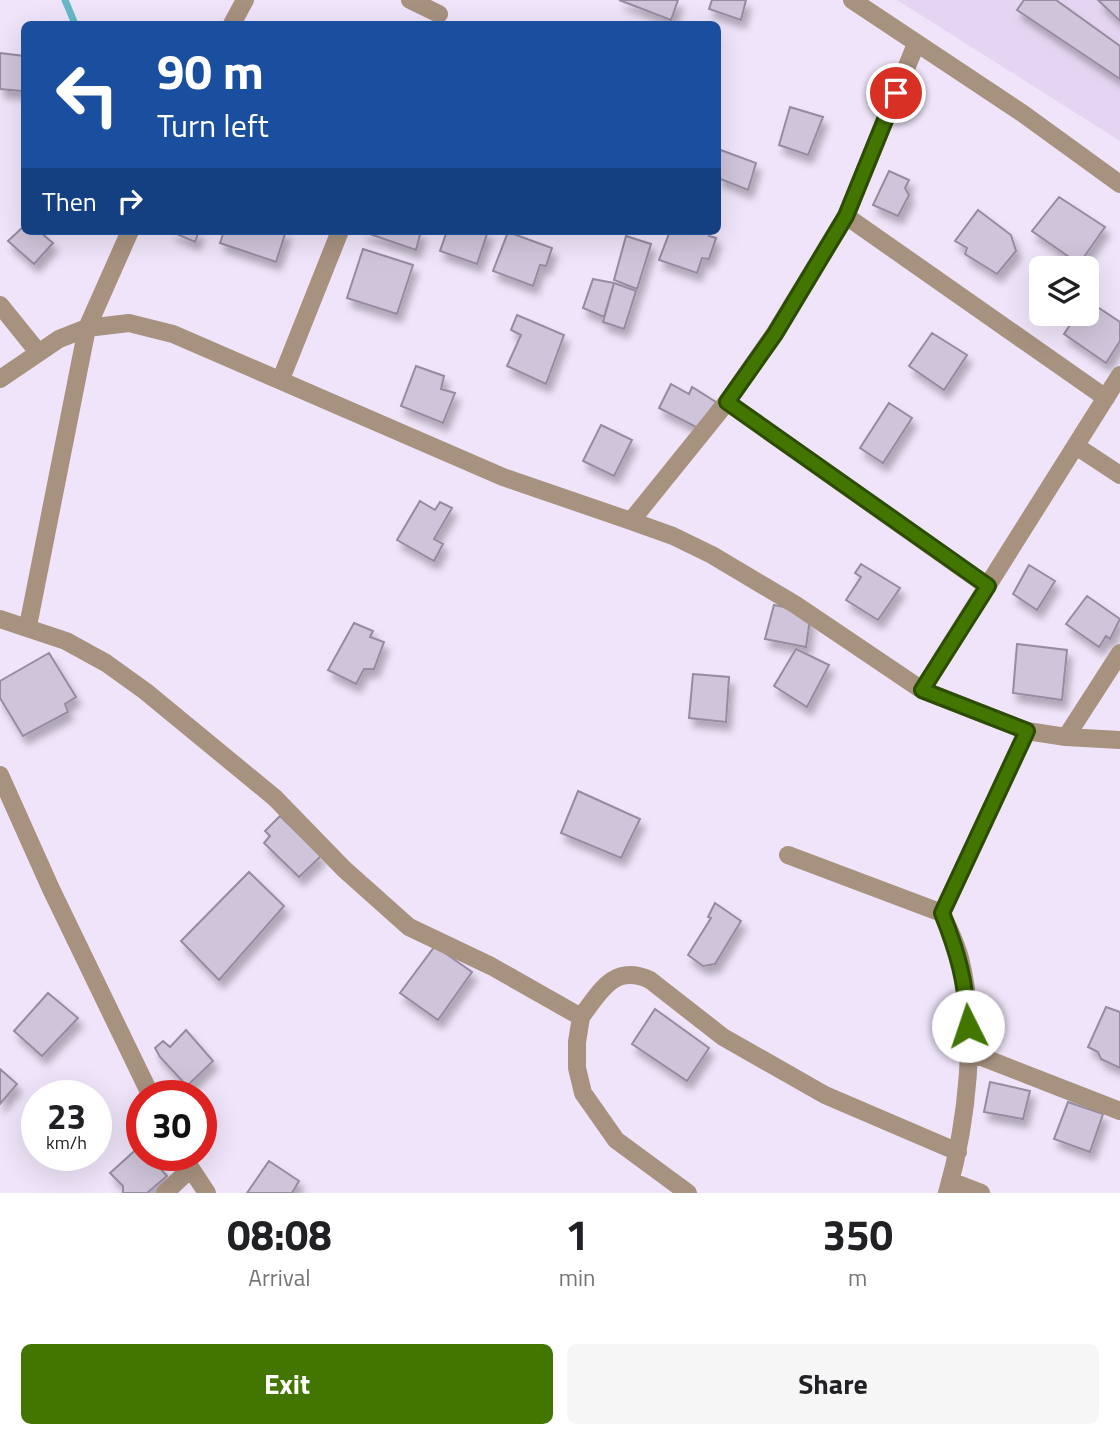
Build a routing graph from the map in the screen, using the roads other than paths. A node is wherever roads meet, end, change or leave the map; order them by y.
1 (244, 0) edge
2 (410, 0) edge
3 (852, 0) edge
4 (439, 13) edge
5 (234, 21) edge
6 (916, 44) junction
7 (1120, 184) edge
8 (846, 216) junction
9 (128, 235) edge
10 (338, 235) edge
11 (0, 304) edge
12 (87, 328) junction
13 (38, 352) junction
14 (1120, 375) edge
15 (0, 379) edge
16 (281, 379) junction
17 (1106, 398) junction
18 (727, 402) junction
19 (1076, 446) junction
20 (1120, 475) edge
21 (631, 521) junction
22 (988, 586) junction
23 (0, 619) edge
24 (28, 626) junction
25 (1120, 653) edge
26 (922, 690) junction
27 (1027, 731) junction
28 (1066, 737) junction
29 (1120, 740) edge
30 (0, 775) edge
31 (789, 855) dead end
32 (942, 913) junction
33 (580, 1017) junction
34 (969, 1052) junction
35 (143, 1080) edge
36 (1120, 1111) edge
37 (958, 1152) junction
38 (180, 1171) edge
39 (192, 1171) edge
40 (949, 1187) edge
41 (165, 1193) edge
42 (207, 1193) edge
43 (688, 1193) edge
44 (981, 1193) edge

1 - 5 street
2 - 4 street
3 - 6 street
6 - 7 street
6 - 8 street
8 - 17 street
8 - 18 street
9 - 12 street
10 - 16 street
11 - 13 street
12 - 13 street
12 - 16 street
12 - 24 street
13 - 15 street
14 - 17 street
16 - 21 street
17 - 19 street
18 - 21 street
18 - 22 street
19 - 20 street
19 - 22 street
21 - 26 street
22 - 26 street
23 - 24 street
24 - 33 street
25 - 28 street
26 - 27 street
27 - 28 street
27 - 32 street
28 - 29 street
30 - 35 street
31 - 32 street
32 - 34 street
33 - 37 street
33 - 43 street
34 - 36 street
34 - 37 street
37 - 40 street
38 - 41 street
39 - 42 street
40 - 44 street

